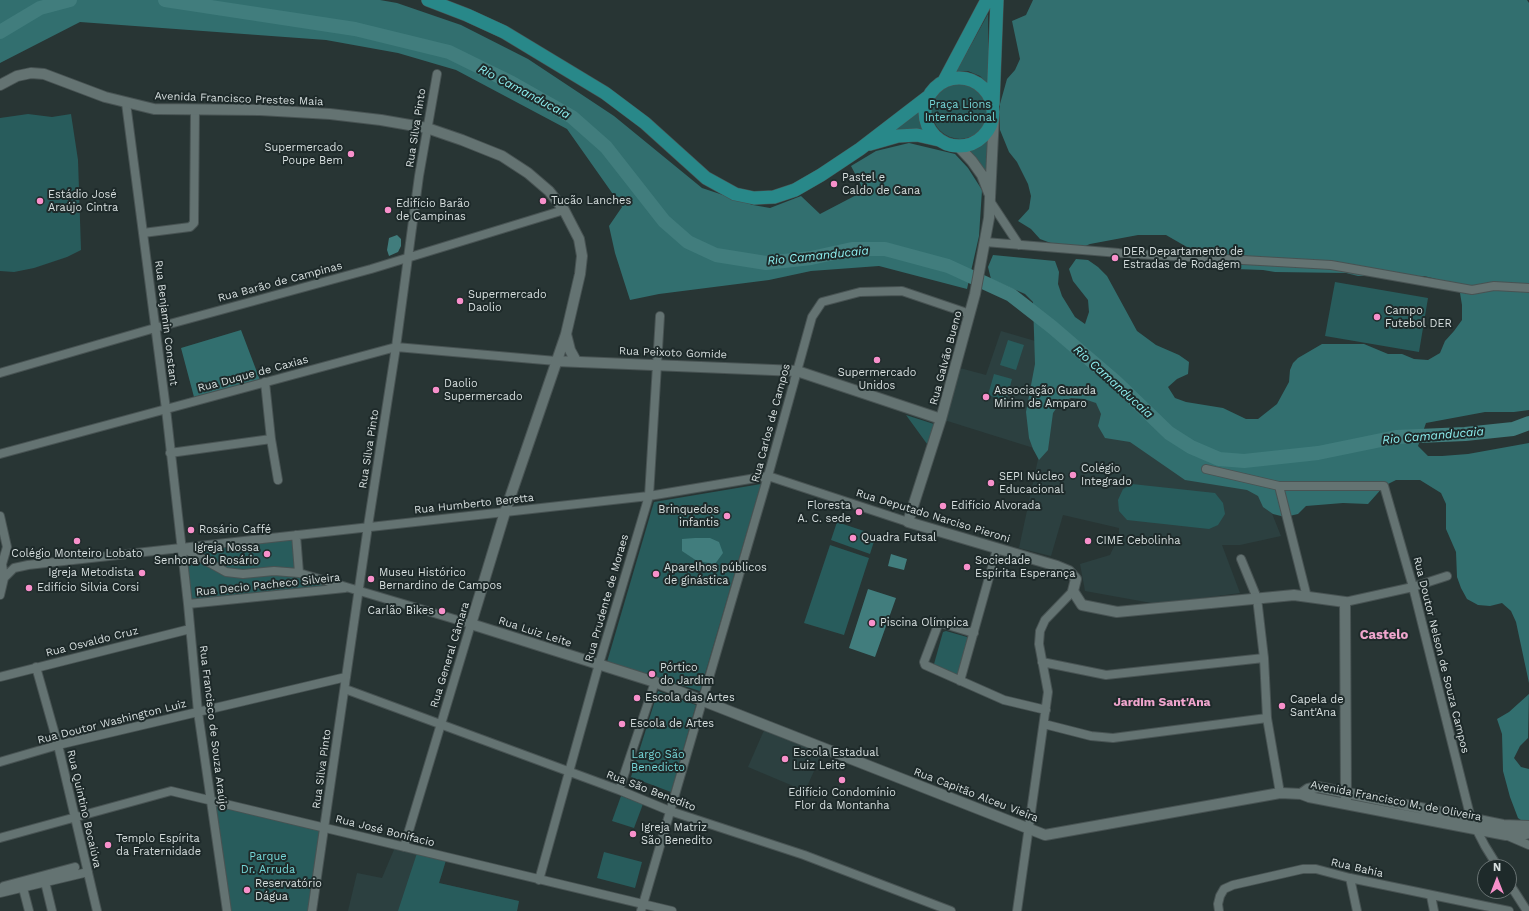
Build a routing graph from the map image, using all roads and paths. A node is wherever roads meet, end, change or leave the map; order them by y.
1 (428, 0) edge
2 (987, 0) edge
3 (997, 0) edge
4 (437, 74) dead end
5 (944, 81) junction
6 (0, 85) edge
7 (929, 96) junction
8 (126, 103) junction
9 (195, 109) junction
10 (993, 109) junction
11 (427, 128) junction
12 (939, 140) junction
13 (958, 146) junction
14 (860, 149) junction
15 (990, 199) junction
16 (564, 210) junction
17 (143, 233) junction
18 (985, 242) junction
19 (1019, 245) junction
20 (408, 257) junction
21 (1529, 288) edge
22 (970, 314) junction
23 (660, 316) dead end
24 (155, 328) junction
25 (566, 334) junction
26 (396, 347) junction
27 (556, 361) junction
28 (576, 361) junction
29 (658, 365) junction
30 (797, 371) junction
31 (0, 373) edge
32 (265, 382) junction
33 (166, 409) junction
34 (941, 419) junction
35 (272, 439) junction
36 (170, 453) junction
37 (0, 454) edge
38 (1206, 469) dead end
39 (768, 476) junction
40 (278, 480) dead end
41 (1279, 486) junction
42 (649, 496) junction
43 (505, 512) junction
44 (0, 516) edge
45 (908, 522) junction
46 (368, 526) junction
47 (296, 535) junction
48 (181, 547) junction
49 (997, 549) junction
50 (1241, 559) dead end
51 (1, 562) edge
52 (299, 573) junction
53 (1447, 576) dead end
54 (4, 578) junction
55 (350, 587) junction
56 (1413, 587) junction
57 (359, 590) junction
58 (1073, 591) junction
59 (0, 595) edge
60 (1307, 597) junction
61 (1256, 598) junction
62 (1345, 602) junction
63 (188, 604) junction
64 (472, 624) junction
65 (190, 629) junction
66 (974, 633) junction
67 (1264, 658) junction
68 (1042, 662) junction
69 (599, 664) junction
70 (36, 667) junction
71 (0, 677) edge
72 (346, 677) junction
73 (960, 681) junction
74 (655, 682) junction
75 (345, 689) junction
76 (702, 700) junction
77 (1046, 710) junction
78 (198, 712) junction
79 (1267, 718) junction
80 (441, 724) junction
81 (1044, 724) junction
82 (58, 745) junction
83 (0, 762) edge
84 (569, 772) junction
85 (619, 790) junction
86 (1280, 793) junction
87 (1347, 793) junction
88 (1301, 794) junction
89 (211, 802) junction
90 (1346, 804) junction
91 (670, 810) junction
92 (75, 816) junction
93 (1471, 819) junction
94 (1529, 826) edge
95 (324, 827) junction
96 (1028, 828) junction
97 (1476, 830) junction
98 (1506, 830) junction
99 (1529, 833) edge
100 (0, 838) edge
101 (1529, 845) edge
102 (404, 847) junction
103 (1493, 859) edge
104 (75, 867) dead end
105 (88, 872) junction
106 (1350, 878) junction
107 (539, 880) junction
108 (45, 882) junction
109 (23, 888) junction
110 (0, 889) edge
111 (0, 893) edge
112 (1517, 895) edge
113 (1431, 896) junction
114 (642, 908) edge
115 (29, 911) edge
116 (52, 911) edge
117 (97, 911) edge
118 (227, 911) edge
119 (312, 911) edge
120 (672, 911) edge
121 (951, 911) edge
122 (1016, 911) edge
123 (1219, 911) edge
124 (1357, 911) edge
125 (1434, 911) edge
126 (1509, 911) edge
127 (1527, 911) edge

1 - 14 main road
2 - 5 main road
3 - 10 main road
4 - 11 street, Rua Silva Pinto
5 - 7 main road
5 - 10 main road
6 - 8 street, Avenida Francisco Prestes Maia
7 - 12 main road
7 - 14 main road
8 - 9 street, Avenida Francisco Prestes Maia
8 - 17 street, Rua Benjamin Constant
9 - 11 street, Avenida Francisco Prestes Maia
9 - 17 street
10 - 13 main road
10 - 15 street, Rua Galvão Bueno
11 - 16 street, Avenida Francisco Prestes Maia
11 - 20 street, Rua Silva Pinto
12 - 13 main road
12 - 14 main road
13 - 15 street, Rua Galvão Bueno
15 - 18 street, Rua Galvão Bueno
15 - 19 street
16 - 20 street, Rua Barão de Campinas
16 - 25 street, Avenida Francisco Prestes Maia
17 - 24 street, Rua Benjamin Constant
18 - 19 street
18 - 22 street, Rua Galvão Bueno
19 - 21 street
20 - 24 street, Rua Barão de Campinas
20 - 26 street, Rua Silva Pinto
22 - 30 street, Rua Carlos de Campos
22 - 34 street, Rua Galvão Bueno
23 - 29 street, Rua Prudente de Moraes
24 - 31 street, Rua Barão de Campinas
24 - 33 street, Rua Benjamin Constant
25 - 27 street, Rua General Câmara
25 - 28 street, Avenida Francisco Prestes Maia
26 - 27 street, Rua Peixoto Gomide
26 - 32 street, Rua Duque de Caxias
26 - 46 street, Rua Silva Pinto
27 - 28 street, Rua Peixoto Gomide
27 - 43 street, Rua General Câmara
28 - 29 street, Rua Peixoto Gomide
29 - 30 street, Rua Peixoto Gomide
29 - 42 street, Rua Prudente de Moraes
30 - 34 street, Rua Peixoto Gomide
30 - 39 street, Rua Carlos de Campos
32 - 33 street, Rua Duque de Caxias
32 - 35 street
33 - 36 street, Rua Benjamin Constant
33 - 37 street, Rua Duque de Caxias
34 - 45 street, Rua Galvão Bueno
35 - 36 street
35 - 40 street
36 - 48 street, Rua Benjamin Constant
38 - 41 street
39 - 42 street, Rua Humberto Beretta
39 - 45 street, Rua Deputado Narciso Pieroni
39 - 76 street, Rua Carlos de Campos
41 - 56 street, Rua Doutor Nelson de Souza Campos
41 - 60 street
42 - 43 street, Rua Humberto Beretta
42 - 69 street, Rua Prudente de Moraes
43 - 46 street, Rua Humberto Beretta
43 - 64 street, Rua General Câmara
44 - 51 street
45 - 49 street, Rua Deputado Narciso Pieroni
46 - 47 street, Rua Humberto Beretta
46 - 57 street, Rua Silva Pinto
47 - 48 street, Rua Humberto Beretta
47 - 52 street
48 - 52 street, Rua Luiz Leite
48 - 54 street, Rua Humberto Beretta
48 - 63 street, Rua Francisco de Souza Araújo
49 - 58 street, Rua Deputado Narciso Pieroni
49 - 66 street
50 - 61 street
51 - 54 street
52 - 55 street, Rua Luiz Leite
53 - 56 street
54 - 59 street
55 - 57 street, Rua Luiz Leite
55 - 63 street, Rua Decio Pacheco Silveira
56 - 62 street
56 - 93 street, Rua Doutor Nelson de Souza Campos
57 - 64 street, Rua Luiz Leite
57 - 72 street, Rua Silva Pinto
58 - 61 street
58 - 68 street
60 - 61 street
60 - 62 street
61 - 67 street
62 - 87 street
63 - 65 street, Rua Francisco de Souza Araújo
64 - 69 street, Rua Luiz Leite
64 - 80 street, Rua General Câmara
65 - 70 street, Rua Osvaldo Cruz
65 - 78 street, Rua Francisco de Souza Araújo
66 - 73 street
66 - 73 street
67 - 68 street
67 - 79 street
68 - 77 street
69 - 74 street, Rua Luiz Leite
69 - 84 street, Rua Prudente de Moraes
70 - 71 street, Rua Osvaldo Cruz
70 - 82 street, Rua Quintino Bocaiúva
72 - 75 street, Rua Silva Pinto
72 - 78 street, Rua Doutor Washington Luiz
73 - 77 street
74 - 76 street, Rua Luiz Leite
74 - 85 street
75 - 80 street, Rua São Benedito
75 - 95 street, Rua Silva Pinto
76 - 91 street, Rua Carlos de Campos
76 - 96 street, Rua Capitão Alceu Vieira
77 - 81 street
78 - 82 street, Rua Doutor Washington Luiz
78 - 89 street, Rua Francisco de Souza Araújo
79 - 81 street
79 - 86 street
80 - 84 street, Rua São Benedito
80 - 102 street, Rua General Câmara
81 - 96 street
82 - 83 street, Rua Doutor Washington Luiz
82 - 92 street, Rua Quintino Bocaiúva
84 - 85 street, Rua São Benedito
84 - 107 street, Rua Prudente de Moraes
85 - 91 street, Rua São Benedito
86 - 88 street, Rua Capitão Alceu Vieira
86 - 96 street, Rua Capitão Alceu Vieira
87 - 88 street, Avenida Francisco M. de Oliveira
87 - 90 street
87 - 93 street, Avenida Francisco M. de Oliveira
88 - 90 street, Avenida Francisco M. de Oliveira
89 - 92 street, Rua José Bonifacio
89 - 95 street, Rua José Bonifacio
89 - 118 street, Rua Francisco de Souza Araújo
90 - 97 street, Avenida Francisco M. de Oliveira
91 - 114 street
91 - 121 street, Rua São Benedito
92 - 100 street, Rua José Bonifacio
92 - 105 street, Rua Quintino Bocaiúva
93 - 97 street, Rua Doutor Nelson de Souza Campos
93 - 98 street, Avenida Francisco M. de Oliveira
94 - 98 street, Avenida Francisco M. de Oliveira
95 - 102 street, Rua José Bonifacio
95 - 119 street, Rua Silva Pinto
96 - 122 street
97 - 98 street, Avenida Francisco M. de Oliveira
97 - 103 street, Rua Doutor Nelson de Souza Campos
98 - 99 street, Avenida Francisco M. de Oliveira
98 - 101 street
102 - 107 street, Rua José Bonifacio
104 - 110 street
105 - 108 street
105 - 117 street, Rua Quintino Bocaiúva
106 - 113 street, Rua Bahia
106 - 123 street, Rua Bahia
106 - 124 street
107 - 114 street, Rua José Bonifacio
108 - 109 street
108 - 116 street
109 - 111 street
109 - 115 street
112 - 127 street
113 - 125 street
113 - 126 street, Rua Bahia
114 - 120 street, Rua José Bonifacio

